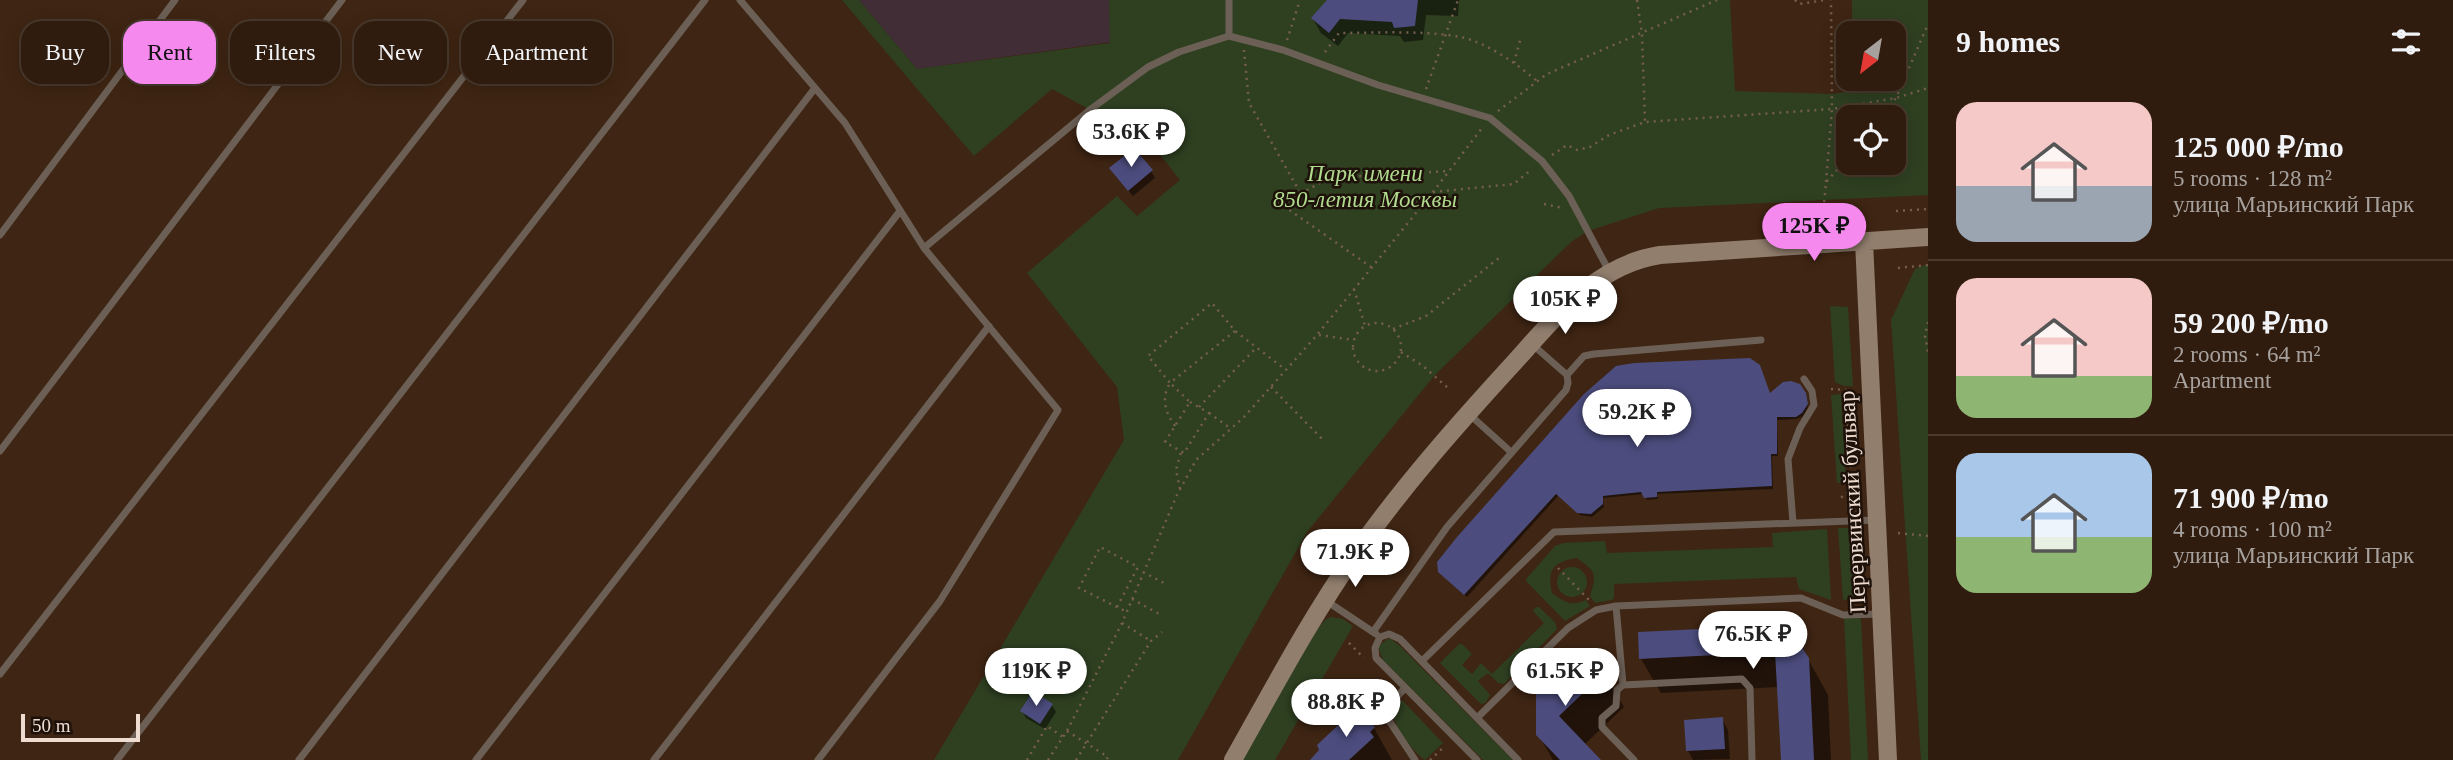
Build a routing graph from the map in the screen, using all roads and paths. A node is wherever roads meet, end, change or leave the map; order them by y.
1 (175, 0) edge
2 (342, 0) edge
3 (523, 0) edge
4 (705, 0) edge
5 (740, 0) edge
6 (1229, 0) edge
7 (1300, 0) edge
8 (1458, 0) edge
9 (1637, 0) edge
10 (1717, 0) edge
11 (1795, 0) edge
12 (1825, 0) edge
13 (1831, 0) edge
14 (1928, 24) edge
15 (1445, 34) junction
16 (1642, 34) junction
17 (1229, 36) junction
18 (1521, 37) dead end
19 (1243, 40) junction
20 (1283, 50) junction
21 (1316, 62) junction
22 (1514, 63) junction
23 (1537, 81) junction
24 (815, 88) junction
25 (1928, 88) edge
26 (1896, 97) junction
27 (1423, 98) junction
28 (1890, 105) edge
29 (1832, 109) junction
30 (1490, 118) junction
31 (1645, 122) junction
32 (1542, 161) junction
33 (1449, 171) junction
34 (1836, 171) edge
35 (1825, 182) junction
36 (1433, 192) junction
37 (1301, 194) junction
38 (1544, 204) dead end
39 (1928, 209) edge
40 (900, 211) junction
41 (1577, 211) junction
42 (1896, 211) dead end
43 (1822, 216) dead end
44 (0, 235) edge
45 (1928, 237) edge
46 (1864, 241) junction
47 (924, 248) junction
48 (1499, 258) dead end
49 (1928, 265) edge
50 (1371, 267) junction
51 (1898, 268) dead end
52 (1609, 271) junction
53 (1354, 288) junction
54 (1928, 322) edge
55 (989, 326) junction
56 (1364, 326) junction
57 (1393, 329) junction
58 (1235, 331) junction
59 (1317, 335) junction
60 (1353, 340) junction
61 (1761, 340) dead end
62 (1532, 343) junction
63 (1257, 347) junction
64 (1401, 352) junction
65 (1928, 352) edge
66 (1286, 370) junction
67 (1567, 375) junction
68 (1804, 379) dead end
69 (1170, 383) junction
70 (1271, 387) junction
71 (1448, 388) dead end
72 (1830, 389) dead end
73 (1190, 401) junction
74 (1199, 407) junction
75 (1209, 413) junction
76 (1468, 413) junction
77 (1175, 426) junction
78 (1230, 428) junction
79 (1325, 442) dead end
80 (0, 451) edge
81 (1181, 452) junction
82 (1511, 452) junction
83 (1180, 489) junction
84 (1838, 500) dead end
85 (1877, 520) junction
86 (1793, 523) junction
87 (1898, 533) dead end
88 (1928, 536) edge
89 (1138, 566) junction
90 (1558, 568) dead end
91 (1144, 571) junction
92 (1164, 583) dead end
93 (1132, 598) junction
94 (1325, 600) junction
95 (1616, 606) junction
96 (1117, 607) junction
97 (1596, 610) junction
98 (1127, 612) junction
99 (1881, 614) junction
100 (1161, 615) dead end
101 (1122, 623) junction
102 (1162, 632) dead end
103 (1373, 632) junction
104 (1380, 637) junction
105 (1151, 640) junction
106 (1422, 661) junction
107 (0, 674) edge
108 (1623, 685) junction
109 (1405, 688) junction
110 (1477, 718) junction
111 (1066, 731) junction
112 (1063, 737) junction
113 (1087, 743) junction
114 (117, 760) edge
115 (299, 760) edge
116 (476, 760) edge
117 (654, 760) edge
118 (818, 760) edge
119 (1027, 760) edge
120 (1048, 760) edge
121 (1076, 760) edge
122 (1106, 760) edge
123 (1234, 760) edge
124 (1415, 760) edge
125 (1477, 760) edge
126 (1518, 760) edge
127 (1634, 760) edge
128 (1752, 760) edge
129 (1888, 760) edge

1 - 44 lane
2 - 80 lane
3 - 107 lane
4 - 114 lane
5 - 24 lane
6 - 17 lane
7 - 20 path
8 - 15 path
9 - 16 path
10 - 16 path
11 - 12 path
13 - 29 path
14 - 26 path
15 - 21 path
15 - 22 path
15 - 27 path
16 - 23 path
16 - 31 path
17 - 19 lane
17 - 47 lane
18 - 22 path
19 - 20 lane
19 - 37 path
20 - 21 lane
21 - 27 lane
22 - 23 path
23 - 30 path
24 - 40 lane
24 - 115 lane
25 - 26 path
26 - 28 path
26 - 29 path
27 - 30 lane
29 - 31 path
29 - 35 path
30 - 32 lane
30 - 33 path
31 - 32 path
32 - 36 path
32 - 41 lane
33 - 36 path
33 - 37 path
34 - 35 path
35 - 43 path
36 - 50 path
37 - 50 path
38 - 41 path
39 - 42 path
40 - 47 lane
40 - 116 lane
41 - 52 lane
45 - 46 main road
46 - 52 main road
46 - 85 main road, Перервинский бульвар
47 - 55 lane
48 - 57 path
49 - 51 path
50 - 53 path
52 - 62 main road
53 - 56 path
53 - 59 path
54 - 65 path
55 - 117 lane
55 - 118 lane
56 - 57 path
56 - 60 path
57 - 64 path
58 - 63 path
58 - 69 path
58 - 69 path
59 - 60 path
59 - 66 path
60 - 64 path
61 - 67 lane
62 - 67 lane
62 - 76 main road
63 - 66 path
63 - 74 path
64 - 71 path
66 - 70 path
67 - 82 lane
68 - 86 lane
69 - 73 path
69 - 77 path
70 - 78 path
70 - 79 path
72 - 84 path
73 - 74 path
73 - 77 path
74 - 75 path
75 - 78 path
75 - 81 path
76 - 82 lane
76 - 94 main road
77 - 81 path
78 - 83 path
81 - 83 path
82 - 103 lane
83 - 91 path
85 - 86 lane
85 - 99 main road, Перервинский бульвар
86 - 106 lane
87 - 88 path
89 - 91 path
89 - 96 path
89 - 96 path
90 - 97 path
91 - 92 path
91 - 93 path
93 - 98 path
93 - 100 path
94 - 103 lane
94 - 123 main road
95 - 97 lane
95 - 99 lane
95 - 108 lane
96 - 98 path
97 - 110 lane
98 - 101 path
99 - 129 main road, Перервинский бульвар
101 - 105 path
101 - 111 path
102 - 105 path
103 - 104 lane
104 - 106 lane
104 - 109 lane
105 - 113 path
106 - 110 lane
108 - 127 lane
108 - 128 lane
109 - 124 lane
109 - 125 lane
110 - 126 lane
111 - 112 path
111 - 113 path
112 - 119 path
112 - 120 path
113 - 121 path
113 - 122 path

